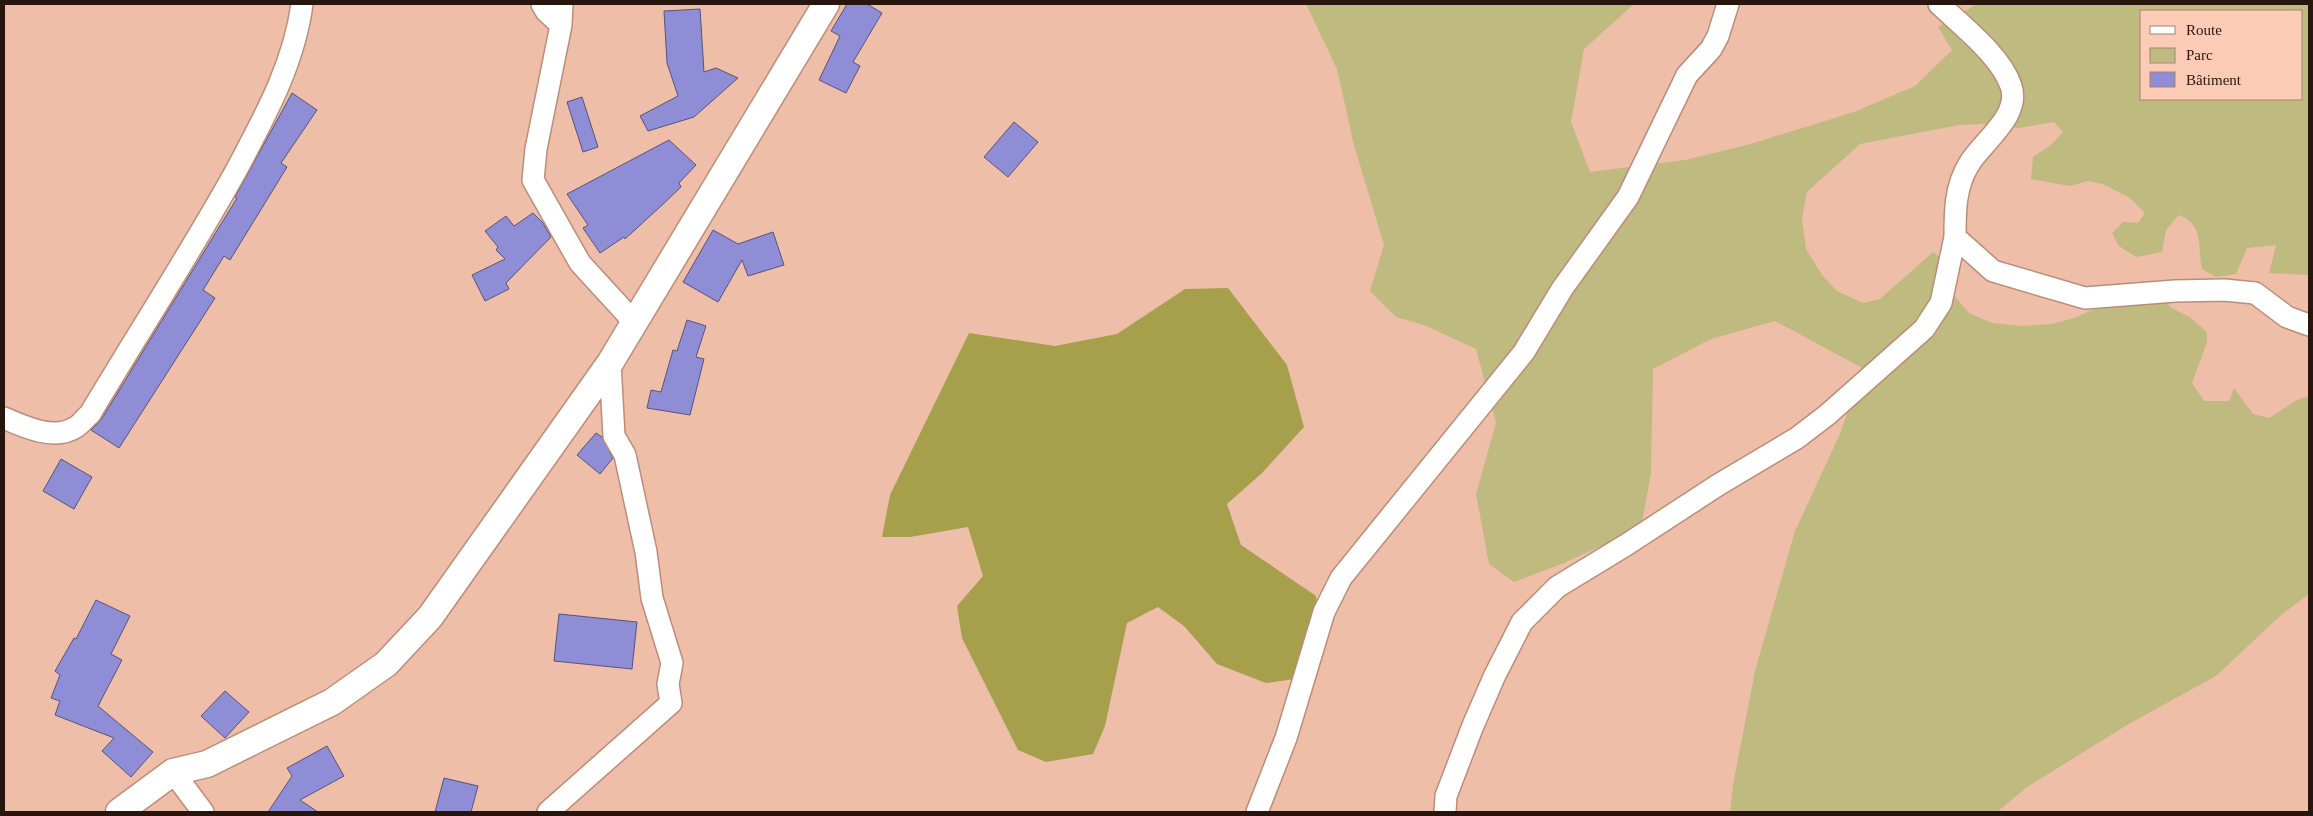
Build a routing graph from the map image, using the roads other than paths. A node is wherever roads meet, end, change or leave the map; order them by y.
1 (302, 4) edge
2 (542, 4) edge
3 (826, 4) edge
4 (1728, 4) edge
5 (1939, 4) edge
6 (562, 14) edge
7 (1955, 237) junction
8 (634, 322) junction
9 (2309, 325) edge
10 (610, 363) junction
11 (4, 418) edge
12 (173, 772) junction
13 (119, 812) edge
14 (203, 812) edge
15 (548, 812) edge
16 (1257, 812) edge
17 (1445, 812) edge

1 - 11 street
2 - 6 street
3 - 8 street
4 - 16 street
5 - 7 street
6 - 8 street
7 - 9 street
7 - 17 street
8 - 10 street
10 - 12 street
10 - 15 street
12 - 13 street
12 - 14 street

